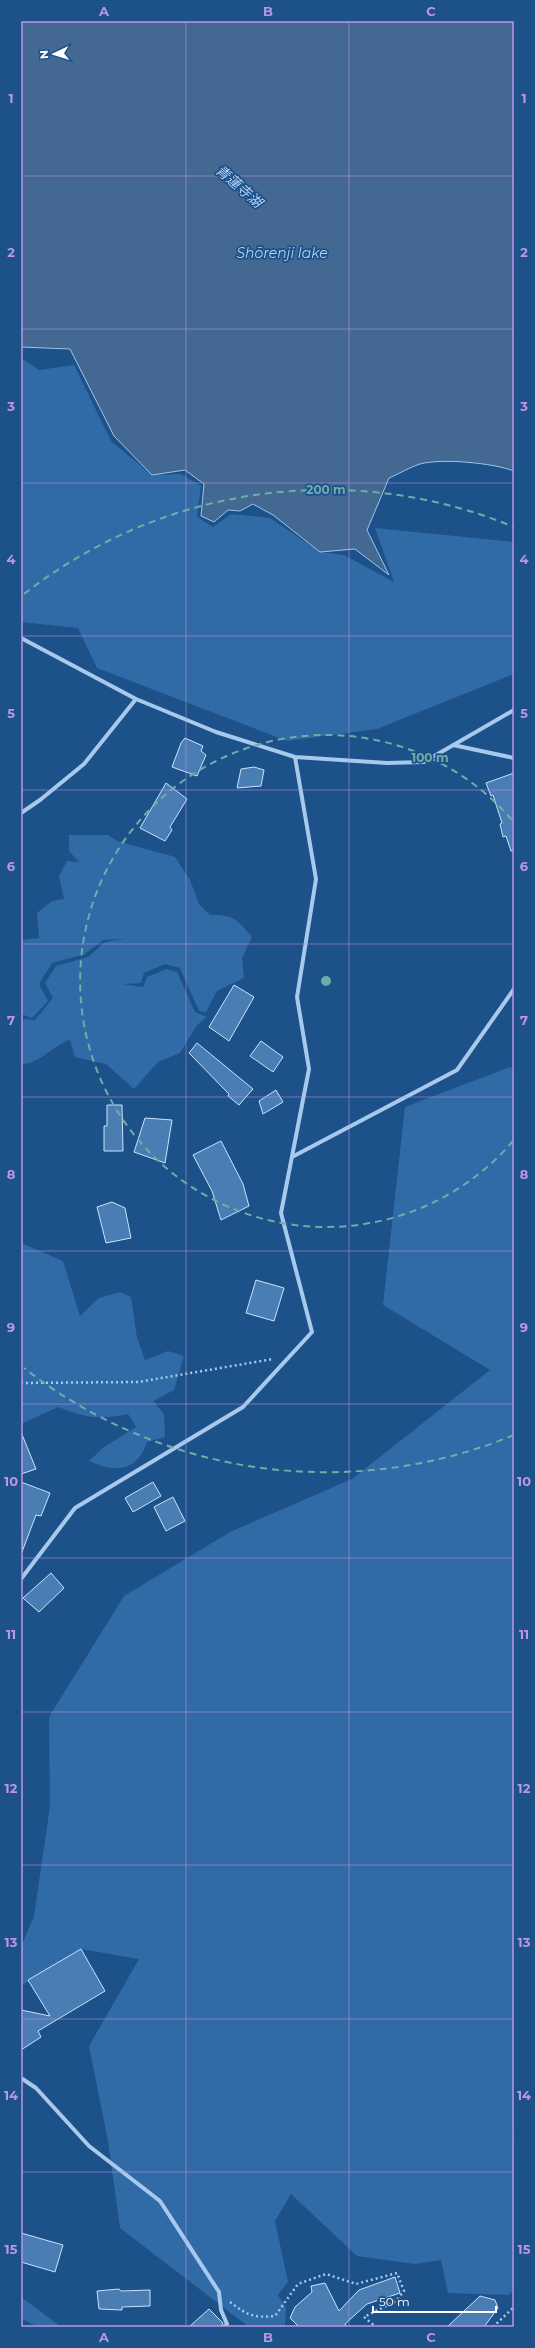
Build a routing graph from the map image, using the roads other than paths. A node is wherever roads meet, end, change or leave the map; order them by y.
1 (21, 638) edge
2 (136, 699) junction
3 (514, 710) edge
4 (453, 744) junction
5 (295, 757) junction
6 (514, 758) edge
7 (21, 813) edge
8 (514, 989) edge
9 (292, 1157) junction
10 (21, 1579) edge
11 (21, 2078) edge
12 (224, 2327) edge

1 - 2 street
2 - 5 street
2 - 7 street
3 - 4 street
4 - 5 street
4 - 6 street
5 - 9 street
8 - 9 street
9 - 10 street
11 - 12 street

